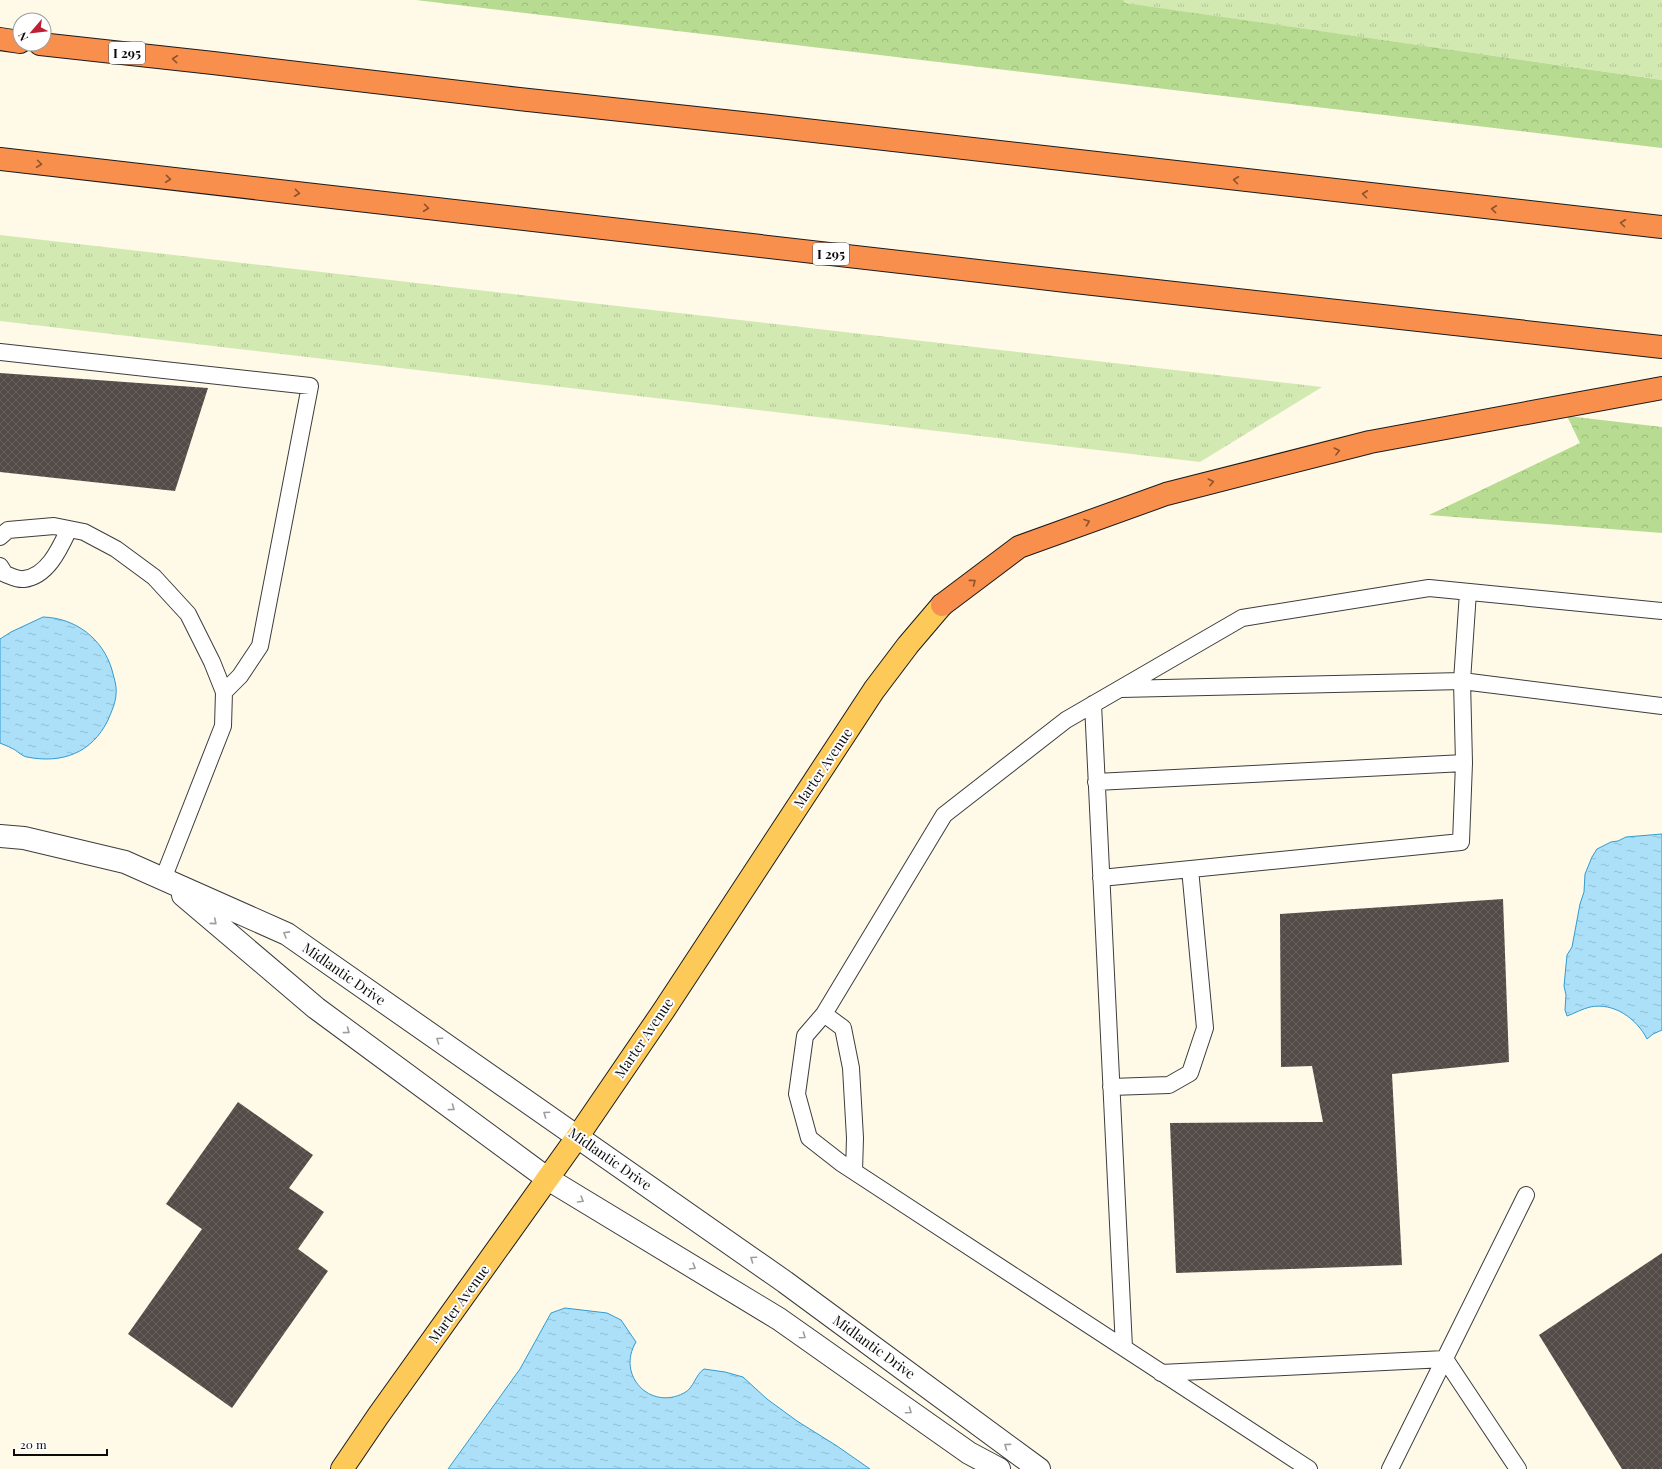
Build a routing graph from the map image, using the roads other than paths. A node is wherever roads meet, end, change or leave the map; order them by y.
1 (0, 39) edge
2 (12, 41) edge
3 (52, 45) edge
4 (0, 159) edge
5 (1662, 227) edge
6 (1662, 347) edge
7 (0, 352) edge
8 (1662, 388) edge
9 (69, 529) junction
10 (0, 537) edge
11 (0, 566) edge
12 (1468, 592) junction
13 (942, 605) joint
14 (1662, 611) edge
15 (1462, 681) junction
16 (1119, 689) junction
17 (224, 692) junction
18 (1093, 704) junction
19 (1662, 706) edge
20 (1464, 763) junction
21 (1096, 782) junction
22 (0, 836) edge
23 (1190, 869) junction
24 (1101, 878) junction
25 (163, 879) junction
26 (824, 1014) junction
27 (1111, 1087) junction
28 (578, 1136) junction
29 (854, 1171) junction
30 (548, 1179) junction
31 (1526, 1195) dead end
32 (1124, 1348) junction
33 (1445, 1359) junction
34 (1161, 1373) junction
35 (342, 1469) edge
36 (999, 1469) edge
37 (1039, 1469) edge
38 (1309, 1469) edge
39 (1390, 1469) edge
40 (1518, 1469) edge

1 - 2 highway
5 -> 3 highway, I 295
4 -> 6 highway, I 295
7 - 17 lane
13 -> 8 highway
9 - 10 lane
9 - 11 lane
9 - 17 lane
12 - 14 lane
12 - 15 lane
12 - 16 lane
13 - 28 main road, Marter Avenue
15 - 16 lane
15 - 19 lane
15 - 20 lane
16 - 18 lane
17 - 25 lane
18 - 21 lane
18 - 26 lane
20 - 21 lane
20 - 23 lane
21 - 24 lane
22 - 25 street, Midlantic Drive
23 - 24 lane
23 - 27 lane
24 - 27 lane
28 -> 25 street, Midlantic Drive
25 -> 30 street, Midlantic Drive
26 - 29 lane
26 - 29 lane
27 - 32 lane
28 - 30 main road, Marter Avenue
37 -> 28 street, Midlantic Drive
29 - 32 lane
30 - 35 main road, Marter Avenue
30 -> 36 street, Midlantic Drive
31 - 33 lane
32 - 34 lane
33 - 34 lane
33 - 39 lane
33 - 40 lane
34 - 38 lane

